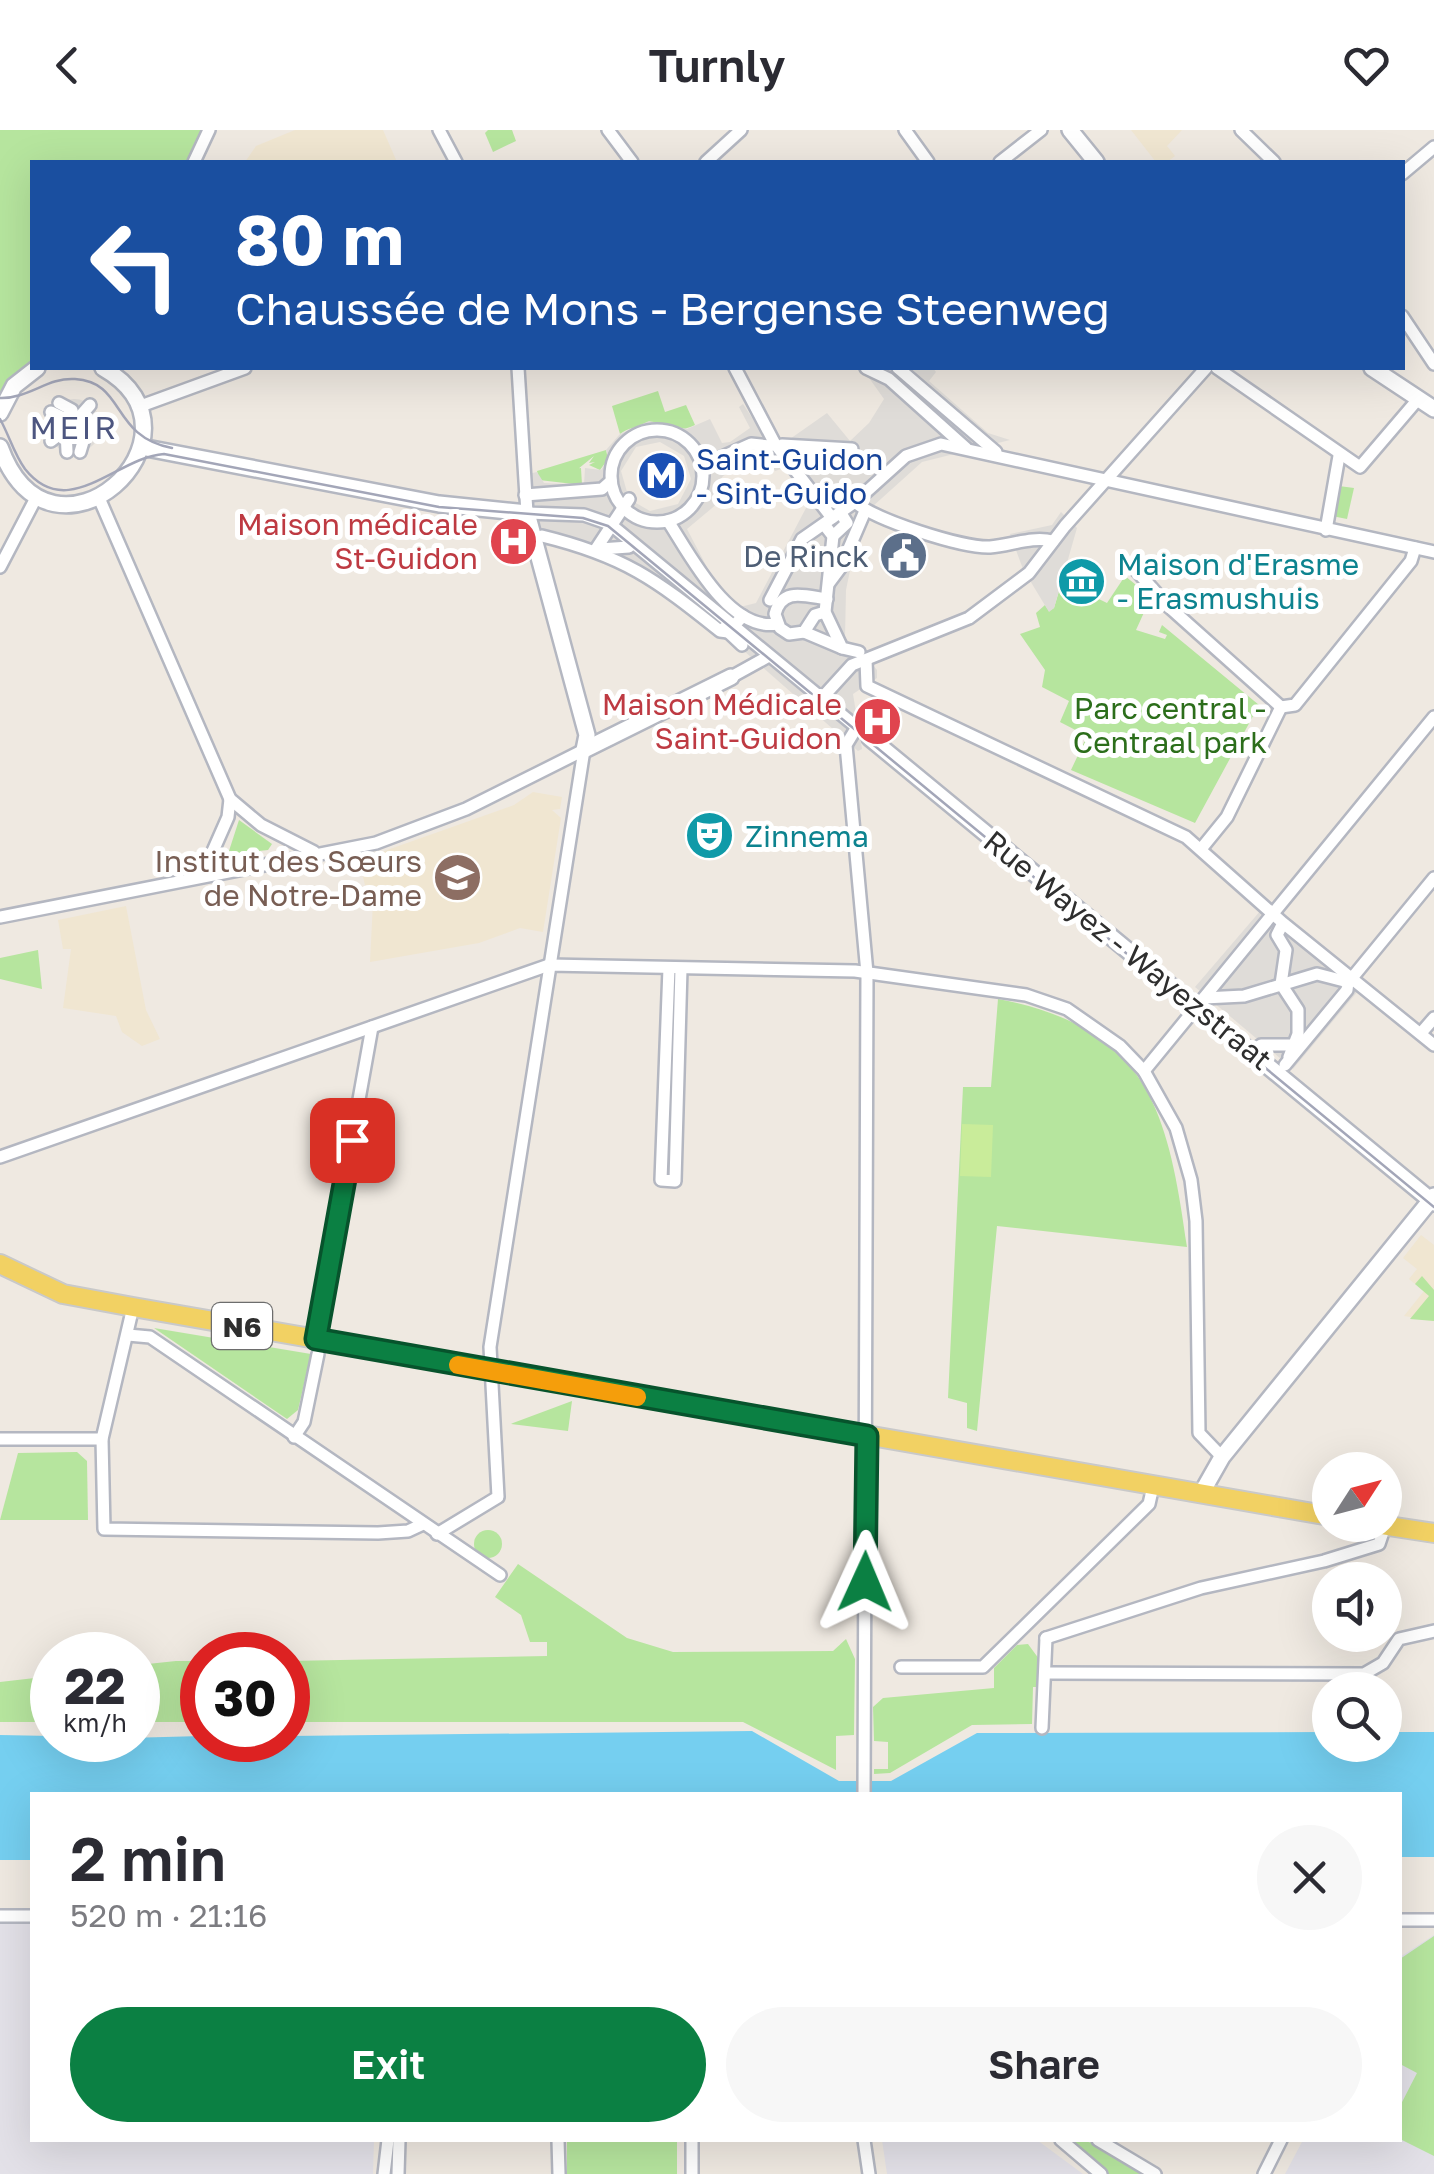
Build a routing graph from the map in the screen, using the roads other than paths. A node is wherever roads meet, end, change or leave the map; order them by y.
1 (209, 130) edge
2 (439, 130) edge
3 (608, 130) edge
4 (742, 130) edge
5 (905, 130) edge
6 (1041, 130) edge
7 (1070, 130) edge
8 (1240, 130) edge
9 (1434, 146) edge
10 (195, 160) edge
11 (455, 160) edge
12 (630, 160) edge
13 (708, 160) edge
14 (927, 160) edge
15 (1003, 160) edge
16 (1094, 160) edge
17 (1272, 160) edge
18 (1405, 171) edge
19 (1405, 320) edge
20 (1434, 364) edge
21 (34, 370) edge
22 (106, 370) edge
23 (240, 370) edge
24 (518, 370) edge
25 (736, 370) edge
26 (870, 370) edge
27 (900, 370) edge
28 (1204, 370) edge
29 (1220, 370) edge
30 (1375, 370) edge
31 (1419, 398) junction
32 (90, 405) dead end
33 (138, 407) junction
34 (55, 408) dead end
35 (1434, 408) edge
36 (1, 409) edge
37 (70, 426) junction
38 (52, 441) dead end
39 (140, 447) junction
40 (854, 448) dead end
41 (966, 448) junction
42 (1, 452) edge
43 (74, 452) dead end
44 (1000, 455) junction
45 (1340, 456) junction
46 (702, 466) junction
47 (611, 480) junction
48 (1107, 483) junction
49 (37, 496) junction
50 (525, 496) junction
51 (98, 498) junction
52 (860, 506) junction
53 (626, 509) junction
54 (527, 513) junction
55 (668, 521) junction
56 (840, 524) junction
57 (608, 527) junction
58 (1326, 530) junction
59 (542, 536) dead end
60 (638, 537) dead end
61 (1054, 540) junction
62 (1414, 548) junction
63 (596, 549) junction
64 (1434, 552) edge
65 (0, 567) edge
66 (1134, 568) dead end
67 (828, 584) junction
68 (708, 598) junction
69 (770, 600) dead end
70 (826, 606) junction
71 (735, 624) junction
72 (777, 624) junction
73 (804, 632) junction
74 (742, 645) dead end
75 (842, 648) junction
76 (770, 656) junction
77 (862, 656) junction
78 (731, 676) joint
79 (822, 698) junction
80 (1282, 707) junction
81 (1434, 717) edge
82 (856, 727) junction
83 (870, 738) joint
84 (584, 750) junction
85 (230, 799) junction
86 (1201, 849) junction
87 (314, 852) junction
88 (202, 876) junction
89 (1434, 878) edge
90 (1274, 914) junction
91 (0, 917) edge
92 (1281, 926) dead end
93 (549, 966) junction
94 (675, 968) junction
95 (867, 973) junction
96 (1352, 978) junction
97 (1282, 984) junction
98 (1200, 1003) junction
99 (1434, 1018) edge
100 (372, 1027) junction
101 (1421, 1033) junction
102 (1260, 1045) dead end
103 (1293, 1045) junction
104 (1434, 1045) edge
105 (1144, 1071) junction
106 (0, 1157) edge
107 (1433, 1200) edge
108 (0, 1264) edge
109 (133, 1308) junction
110 (128, 1335) junction
111 (317, 1346) junction
112 (490, 1370) junction
113 (867, 1436) junction
114 (294, 1437) junction
115 (0, 1438) edge
116 (102, 1439) junction
117 (1222, 1458) junction
118 (1153, 1486) junction
119 (1201, 1494) junction
120 (1312, 1513) edge
121 (423, 1524) junction
122 (1402, 1528) edge
123 (1434, 1533) edge
124 (437, 1534) junction
125 (1379, 1542) edge
126 (500, 1575) dead end
127 (1026, 1624) junction
128 (1434, 1631) edge
129 (1046, 1638) junction
130 (902, 1668) dead end
131 (1046, 1673) junction
132 (1042, 1728) dead end
133 (864, 1792) edge
134 (0, 1916) edge
135 (30, 1916) edge
136 (1402, 1920) edge
137 (1434, 1920) edge
138 (399, 2142) edge
139 (558, 2142) edge
140 (692, 2142) edge
141 (864, 2142) edge
142 (1062, 2142) edge
143 (1101, 2142) edge
144 (1280, 2142) edge
145 (388, 2146) edge
146 (398, 2172) edge
147 (384, 2174) edge
148 (559, 2174) edge
149 (692, 2174) edge
150 (869, 2174) edge
151 (1101, 2174) edge
152 (1154, 2174) edge
153 (1264, 2174) edge

1 - 10 street
2 - 11 street
3 - 12 street
4 - 13 street
5 - 14 street
6 - 15 street
7 - 16 street
8 - 17 street
9 - 18 street
19 - 20 street
21 - 36 street
22 - 33 street
23 - 33 street
24 - 50 street
25 - 56 street
26 - 41 street
27 - 44 street
28 - 48 street
29 - 45 street
30 - 31 street
31 - 35 street
31 - 45 street
32 - 37 street
33 - 39 street
34 - 37 street
37 - 38 street
37 - 43 street
39 - 51 street
39 - 54 street
40 - 46 street
41 - 44 street
41 - 52 street
42 - 49 street
44 - 48 street
45 - 58 street
46 - 47 street
46 - 55 street
47 - 50 street
47 - 53 street
48 - 58 street
48 - 61 street
49 - 51 street
49 - 65 street
50 - 54 street
51 - 85 street
52 - 56 street
52 - 56 street
52 - 61 street
53 - 55 street
53 - 57 street
53 - 60 street
54 - 57 street
54 - 84 street
55 - 68 street
56 - 67 street
56 - 67 street
56 - 69 street
57 - 63 street
57 - 63 street
57 - 71 street
58 - 62 street
59 - 63 street
61 - 77 street
62 - 64 street
62 - 80 street
63 - 71 street
66 - 80 street
67 - 70 street
68 - 71 street
68 - 71 street
70 - 72 street
70 - 73 street
70 - 75 street
71 - 72 street
71 - 74 street
71 - 76 street, Rue Wayez - Wayezstraat
72 - 73 street
73 - 75 street
75 - 77 street
76 - 78 street
76 - 79 street, Rue Wayez - Wayezstraat
77 - 79 street
77 - 86 street
78 - 84 street
79 - 82 street, Rue Wayez - Wayezstraat
80 - 86 street
81 - 90 street
82 - 83 street, Rue Wayez - Wayezstraat
82 - 95 street
83 - 98 street, Rue Wayez - Wayezstraat
84 - 87 street
84 - 93 street
85 - 87 street
85 - 88 street
86 - 90 street
87 - 88 street
88 - 91 street
89 - 96 street
90 - 96 street
90 - 98 street
92 - 97 street
93 - 94 street
93 - 100 street
93 - 112 street
94 - 94 street
94 - 95 street
95 - 105 street
95 - 113 street
96 - 101 street
97 - 98 street
97 - 103 street
97 - 103 street
98 - 105 street
98 - 107 street, Rue Wayez - Wayezstraat
99 - 101 street
100 - 106 street
100 - 111 street
101 - 104 street
102 - 103 street
105 - 117 street
107 - 117 street
108 - 109 main road, N6
109 - 110 street
109 - 111 main road, N6
110 - 114 street
110 - 116 street
111 - 112 main road, N6
111 - 114 street
112 - 113 main road, N6
112 - 124 street
113 - 118 main road, N6
113 - 133 street
114 - 121 street
115 - 116 street
116 - 121 street
117 - 119 street
118 - 119 main road, N6
118 - 127 street
119 - 120 main road, N6
121 - 124 street
122 - 123 main road
124 - 126 street
125 - 129 street
127 - 129 street
127 - 130 street
128 - 131 street
129 - 131 street
131 - 132 street
134 - 135 street
136 - 137 street
138 - 146 street
139 - 148 street
140 - 149 street
141 - 150 street
142 - 151 street
143 - 152 street
144 - 153 street
145 - 146 street
145 - 147 street

